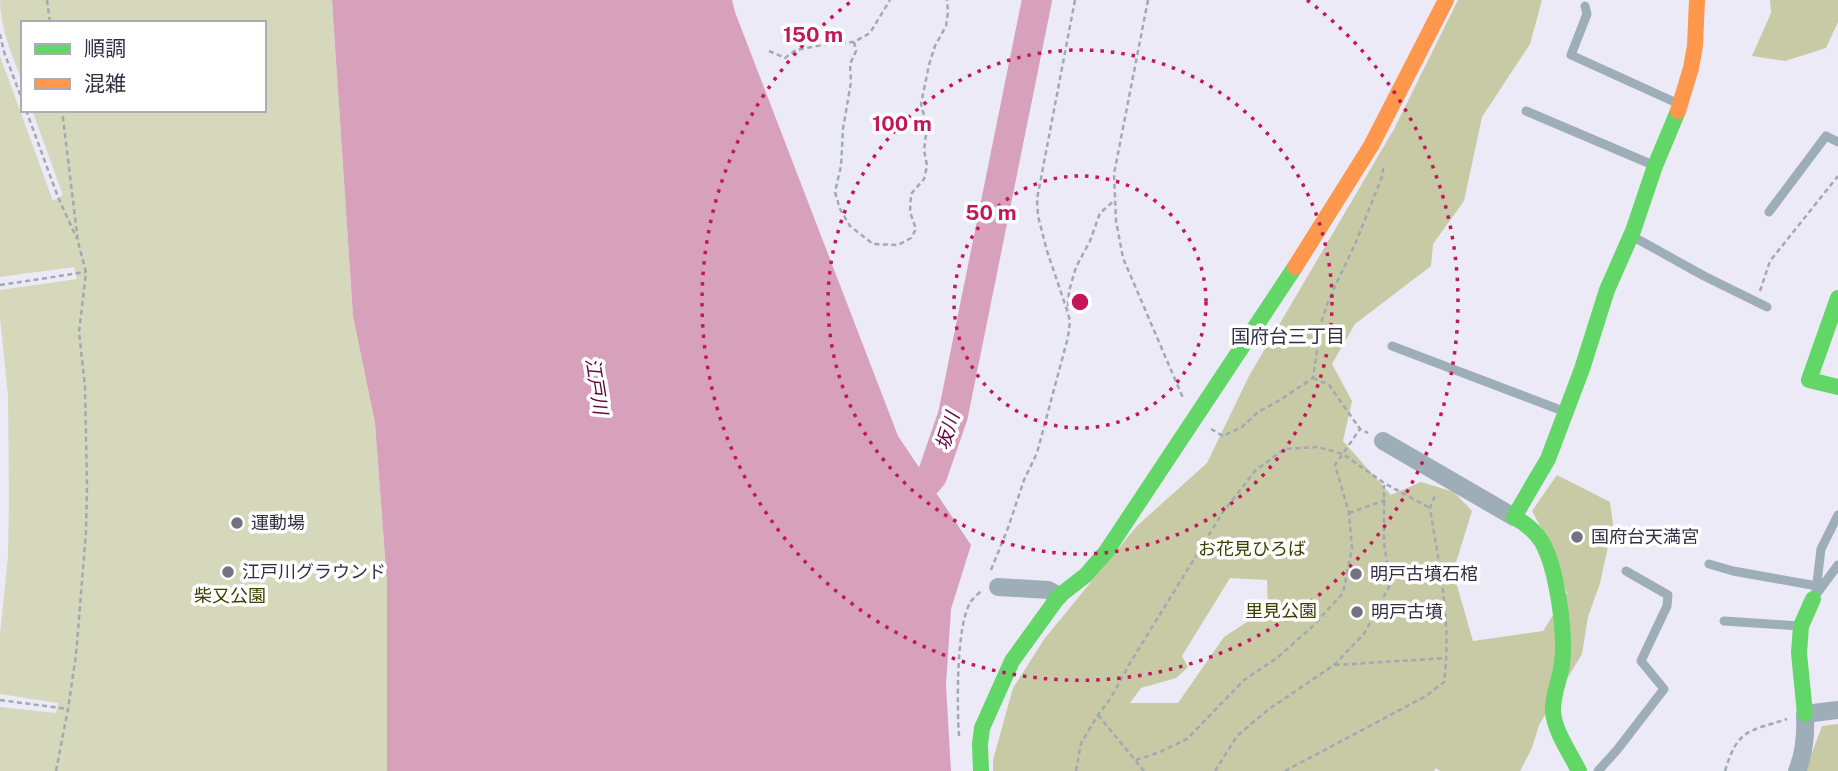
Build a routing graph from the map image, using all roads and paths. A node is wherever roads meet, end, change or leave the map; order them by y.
1 (47, 0) edge
2 (890, 0) edge
3 (947, 0) edge
4 (1075, 0) edge
5 (1148, 0) edge
6 (1446, 0) edge
7 (1697, 0) edge
8 (1586, 6) dead end
9 (50, 21) edge
10 (0, 34) edge
11 (854, 41) junction
12 (769, 51) dead end
13 (21, 97) edge
14 (1681, 104) junction
15 (1526, 111) dead end
16 (27, 112) edge
17 (62, 112) edge
18 (1838, 142) edge
19 (1383, 160) dead end
20 (1654, 166) junction
21 (1838, 176) edge
22 (1115, 199) junction
23 (1769, 212) dead end
24 (1631, 235) junction
25 (78, 242) junction
26 (86, 272) junction
27 (0, 285) edge
28 (1838, 298) edge
29 (1757, 302) junction
30 (1767, 307) dead end
31 (1067, 310) junction
32 (1392, 346) dead end
33 (1313, 378) junction
34 (1838, 387) edge
35 (1188, 407) dead end
36 (1564, 412) junction
37 (1357, 424) dead end
38 (1206, 425) dead end
39 (1360, 429) dead end
40 (1383, 442) dead end
41 (1343, 454) junction
42 (1443, 477) junction
43 (1384, 483) junction
44 (1385, 500) junction
45 (1430, 508) junction
46 (1349, 513) junction
47 (1838, 516) edge
48 (1514, 517) junction
49 (1709, 564) dead end
50 (1838, 565) edge
51 (1626, 571) dead end
52 (993, 587) junction
53 (1815, 592) junction
54 (1059, 596) junction
55 (1724, 621) dead end
56 (1801, 626) junction
57 (1447, 658) junction
58 (1334, 665) junction
59 (0, 700) edge
60 (68, 709) junction
61 (1838, 710) edge
62 (1805, 714) junction
63 (1098, 715) junction
64 (960, 743) dead end
65 (1136, 760) junction
66 (57, 771) edge
67 (981, 771) edge
68 (1076, 771) edge
69 (1144, 771) edge
70 (1215, 771) edge
71 (1285, 771) edge
72 (1579, 771) edge
73 (1598, 771) edge
74 (1725, 771) edge
75 (1797, 771) edge

1 - 9 path
2 - 11 path
3 - 11 path
4 - 31 path
5 - 22 path
6 - 54 street
7 - 14 street
8 - 14 lane
10 - 13 path
11 - 12 path
14 - 20 street
15 - 20 lane
16 - 25 path
17 - 25 path
18 - 23 lane
19 - 33 path
20 - 24 street
21 - 29 path
22 - 31 path
22 - 35 path
24 - 29 lane
24 - 36 street
25 - 26 path
26 - 27 path
26 - 60 path
28 - 34 street
29 - 30 lane
31 - 52 path
32 - 36 lane
33 - 37 path
33 - 38 path
36 - 48 street
39 - 41 path
40 - 42 street
41 - 43 path
41 - 46 path
41 - 63 path
42 - 45 path
42 - 48 street
43 - 44 path
43 - 45 path
44 - 46 path
44 - 58 path
45 - 57 path
46 - 65 path
47 - 53 lane
48 - 72 street
49 - 53 lane
50 - 53 lane
51 - 73 lane
52 - 54 street
52 - 64 path
53 - 56 street
54 - 67 street
55 - 56 lane
56 - 62 street
57 - 58 path
57 - 71 path
58 - 70 path
59 - 60 path
60 - 66 path
61 - 62 street
62 - 74 path
62 - 75 street
63 - 65 path
63 - 68 path
65 - 69 path

